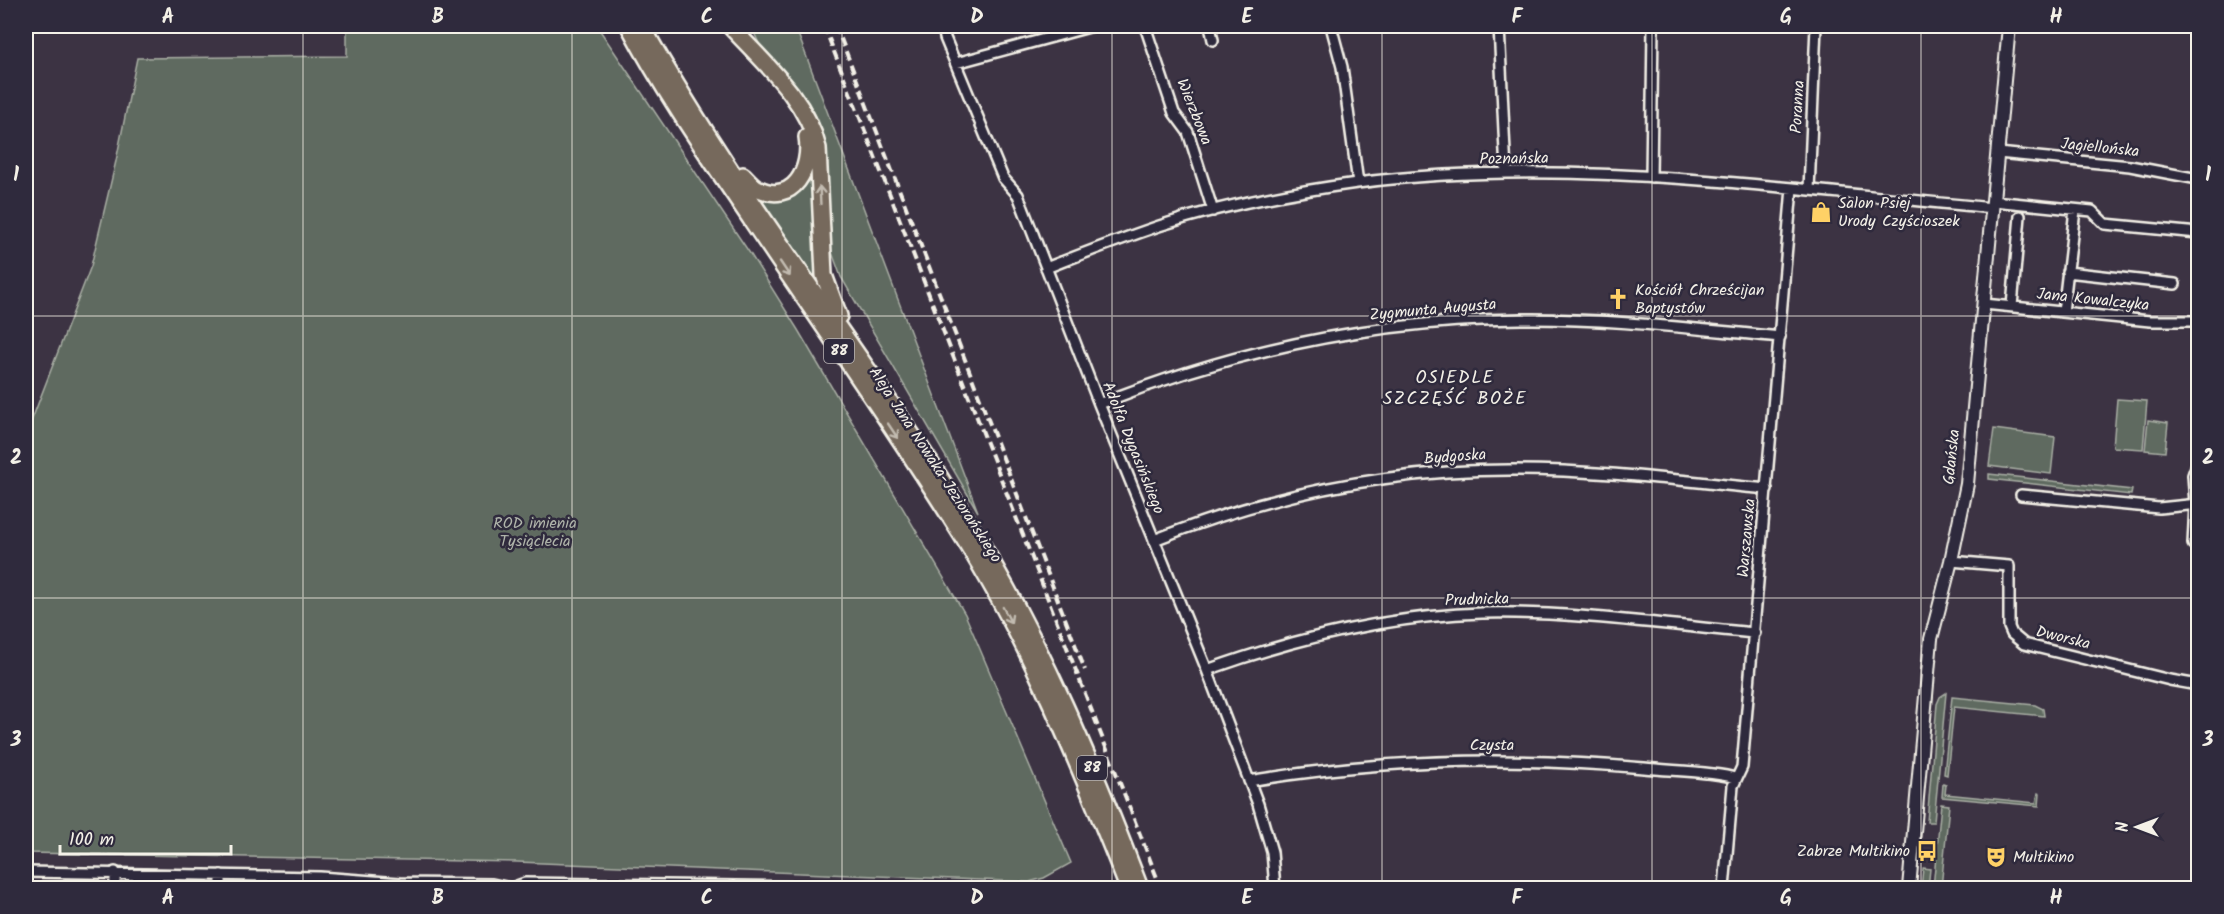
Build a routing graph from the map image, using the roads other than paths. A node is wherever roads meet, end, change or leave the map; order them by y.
1 (629, 26) edge
2 (642, 26) edge
3 (723, 26) edge
4 (730, 26) edge
5 (943, 26) edge
6 (1093, 26) edge
7 (1145, 26) edge
8 (1210, 26) edge
9 (1331, 26) edge
10 (1499, 26) edge
11 (1653, 26) edge
12 (1816, 26) edge
13 (2009, 26) edge
14 (1214, 40) dead end
15 (956, 63) junction
16 (710, 138) junction
17 (1998, 153) junction
18 (1506, 173) junction
19 (1651, 177) junction
20 (2199, 179) edge
21 (1358, 183) junction
22 (1792, 188) junction
23 (1809, 190) junction
24 (1993, 204) junction
25 (2075, 210) junction
26 (1212, 211) junction
27 (2020, 216) dead end
28 (2199, 233) edge
29 (1046, 268) junction
30 (2067, 272) junction
31 (2175, 284) dead end
32 (1984, 304) junction
33 (2012, 306) junction
34 (2063, 312) junction
35 (2199, 321) edge
36 (1780, 337) junction
37 (855, 352) junction
38 (1099, 404) junction
39 (2199, 461) edge
40 (1767, 489) junction
41 (2021, 495) dead end
42 (2197, 504) edge
43 (1154, 540) junction
44 (2193, 544) dead end
45 (1952, 561) junction
46 (1755, 633) junction
47 (1207, 670) junction
48 (2199, 685) edge
49 (1735, 778) junction
50 (1249, 782) junction
51 (26, 872) edge
52 (116, 872) junction
53 (221, 875) junction
54 (115, 888) edge
55 (221, 888) edge
56 (511, 888) edge
57 (867, 888) edge
58 (1128, 888) edge
59 (1140, 888) edge
60 (1275, 888) edge
61 (1724, 888) edge
62 (1910, 888) edge

1 -> 58 main road, Aleja Jana Nowaka-Jeziorańskiego / 88
2 - 16 main road, Aleja Jana Nowaka-Jeziorańskiego / 88
3 - 16 main road
37 -> 4 main road
5 - 15 street, Adolfa Dygasińskiego
6 - 15 street
7 - 26 street, Wierzbowa
8 - 14 street
9 - 21 street
10 - 18 street
11 - 19 street
12 - 23 street, Poranna
13 - 17 street, Gdańska
15 - 29 street, Adolfa Dygasińskiego
16 - 37 main road, Aleja Jana Nowaka-Jeziorańskiego / 88
17 - 20 street, Jagiellońska
17 - 24 street, Gdańska
18 - 19 street, Poznańska
18 - 21 street, Poznańska
19 - 22 street, Poznańska
21 - 26 street, Poznańska
22 - 23 street, Poznańska
22 - 36 street, Warszawska
23 - 24 street, Poznańska
24 - 25 street, Poznańska
24 - 32 street, Gdańska
25 - 28 street, Poznańska
25 - 30 street
26 - 29 street, Poznańska
27 - 33 street
29 - 38 street, Adolfa Dygasińskiego
30 - 31 street
30 - 34 street
32 - 33 street, Jana Kowalczyka
32 - 45 street, Gdańska
33 - 34 street, Jana Kowalczyka
34 - 35 street, Jana Kowalczyka
36 - 38 street, Zygmunta Augusta
36 - 40 street, Warszawska
37 - 59 main road, Aleja Jana Nowaka-Jeziorańskiego / 88
38 - 43 street, Adolfa Dygasińskiego
39 - 42 street
40 - 43 street, Bydgoska
40 - 46 street, Warszawska
41 - 42 street
42 - 44 street
43 - 47 street, Adolfa Dygasińskiego
45 - 48 street, Dworska
45 - 62 street, Gdańska
46 - 47 street, Prudnicka
46 - 49 street, Warszawska
47 - 50 street, Adolfa Dygasińskiego
49 - 50 street, Czysta
49 - 61 street, Warszawska
50 - 60 street, Adolfa Dygasińskiego
51 - 52 street
52 - 53 street
52 - 54 street
53 - 55 street
53 - 56 street
56 - 57 street

